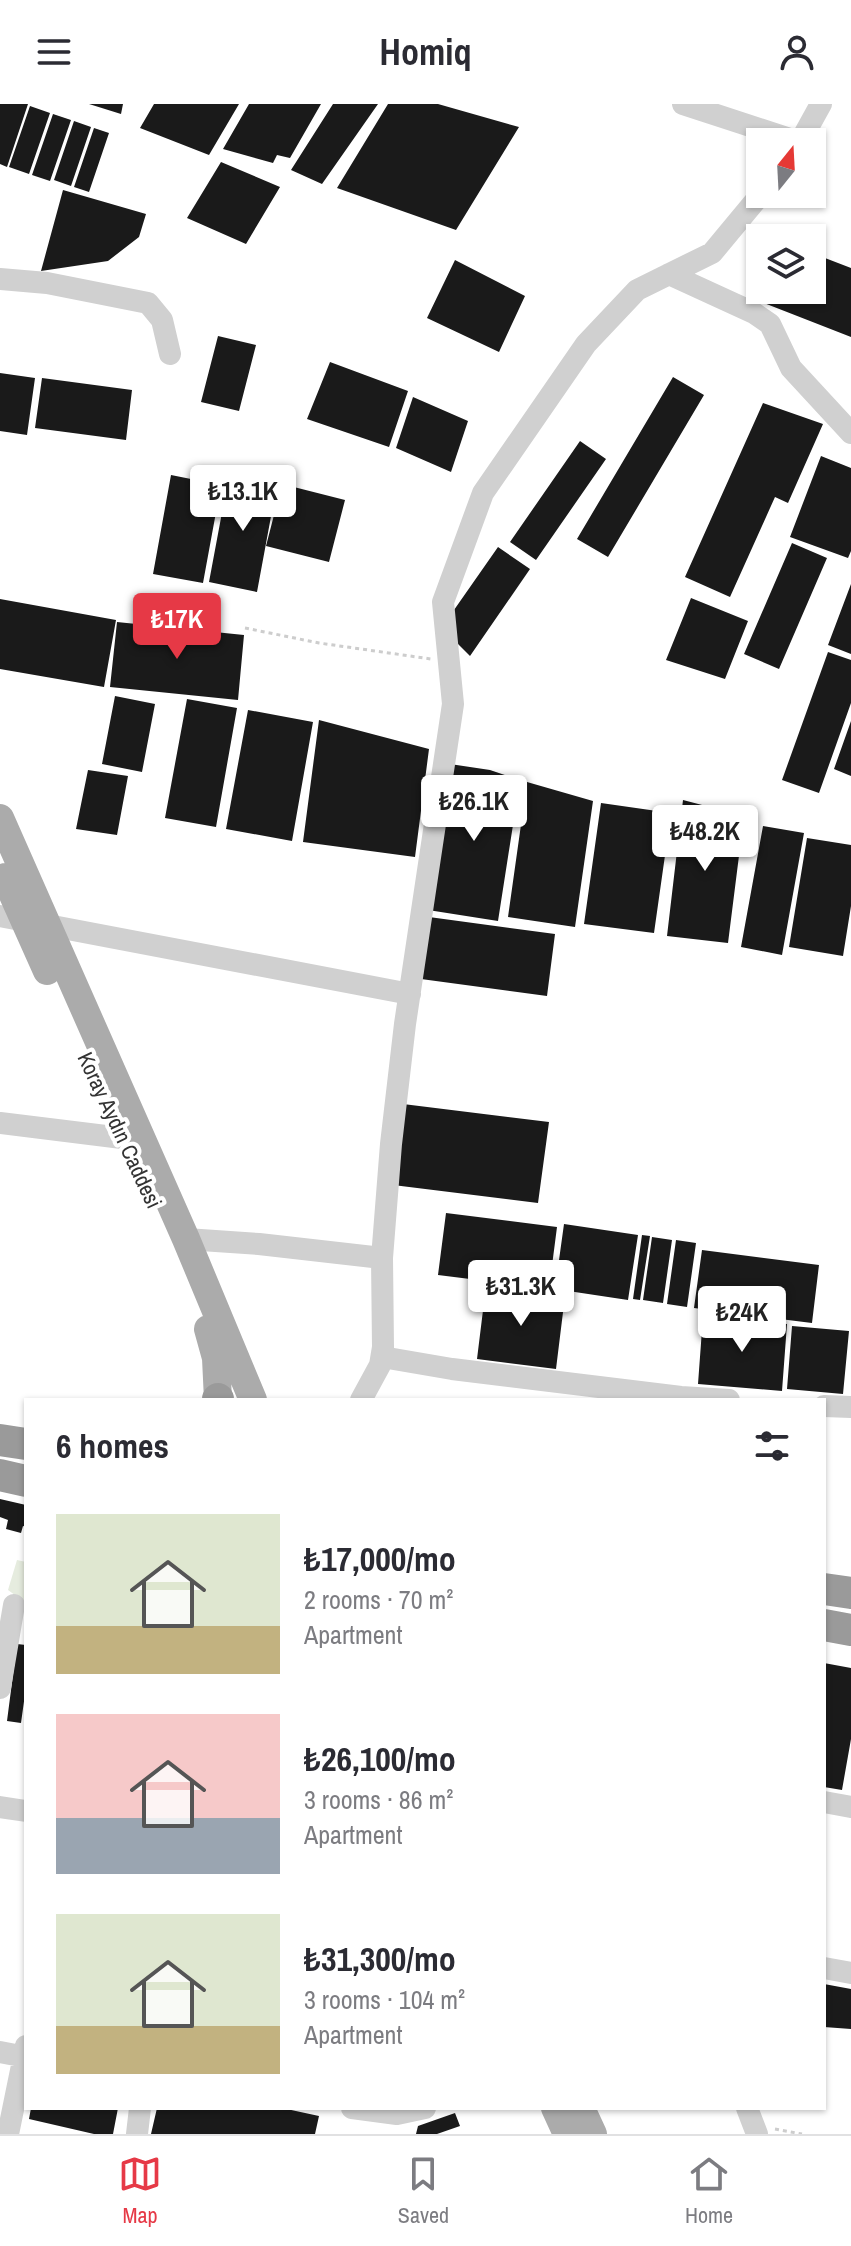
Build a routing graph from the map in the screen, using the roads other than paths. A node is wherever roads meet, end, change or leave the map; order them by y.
1 (683, 104) edge
2 (821, 104) edge
3 (757, 128) edge
4 (808, 128) edge
5 (749, 208) edge
6 (669, 274) junction
7 (0, 279) edge
8 (170, 354) dead end
9 (851, 433) edge
10 (0, 818) edge
11 (0, 866) edge
12 (24, 920) edge
13 (410, 994) junction
14 (0, 1123) edge
15 (122, 1138) junction
16 (186, 1239) junction
17 (382, 1258) junction
18 (382, 1357) junction
19 (218, 1398) edge
20 (252, 1398) edge
21 (362, 1398) edge
22 (697, 1398) edge
23 (826, 1406) edge
24 (851, 1407) edge
25 (0, 1440) edge
26 (24, 1444) edge
27 (0, 1475) edge
28 (24, 1481) edge
29 (826, 1589) edge
30 (851, 1593) edge
31 (13, 1604) edge
32 (826, 1625) edge
33 (851, 1630) edge
34 (0, 1688) edge
35 (826, 1802) edge
36 (0, 1807) edge
37 (851, 1807) edge
38 (24, 1811) edge
39 (826, 1968) edge
40 (851, 1973) edge
41 (0, 2052) edge
42 (24, 2053) edge
43 (24, 2058) edge
44 (140, 2110) edge
45 (361, 2110) edge
46 (420, 2110) edge
47 (556, 2110) edge
48 (582, 2110) edge
49 (399, 2119) edge
50 (8, 2134) edge
51 (137, 2134) edge
52 (567, 2134) edge
53 (593, 2134) edge

1 - 3 street
2 - 4 street
5 - 6 street
6 - 9 street
6 - 13 street
7 - 8 street
10 - 12 main road
11 - 12 main road, Koray Aydın Caddesi
12 - 13 street
12 - 15 main road, Koray Aydın Caddesi
12 - 16 main road
13 - 17 street
14 - 15 street
15 - 19 main road, Koray Aydın Caddesi
16 - 17 street
16 - 20 main road
17 - 18 street
18 - 21 street
18 - 22 street
23 - 24 street
25 - 26 highway
27 - 28 highway
29 - 30 highway
31 - 34 street
32 - 33 highway
35 - 37 street
36 - 38 street
39 - 40 street
41 - 42 street
43 - 50 street
44 - 51 street
45 - 49 street
46 - 49 street
47 - 52 main road
48 - 53 main road

